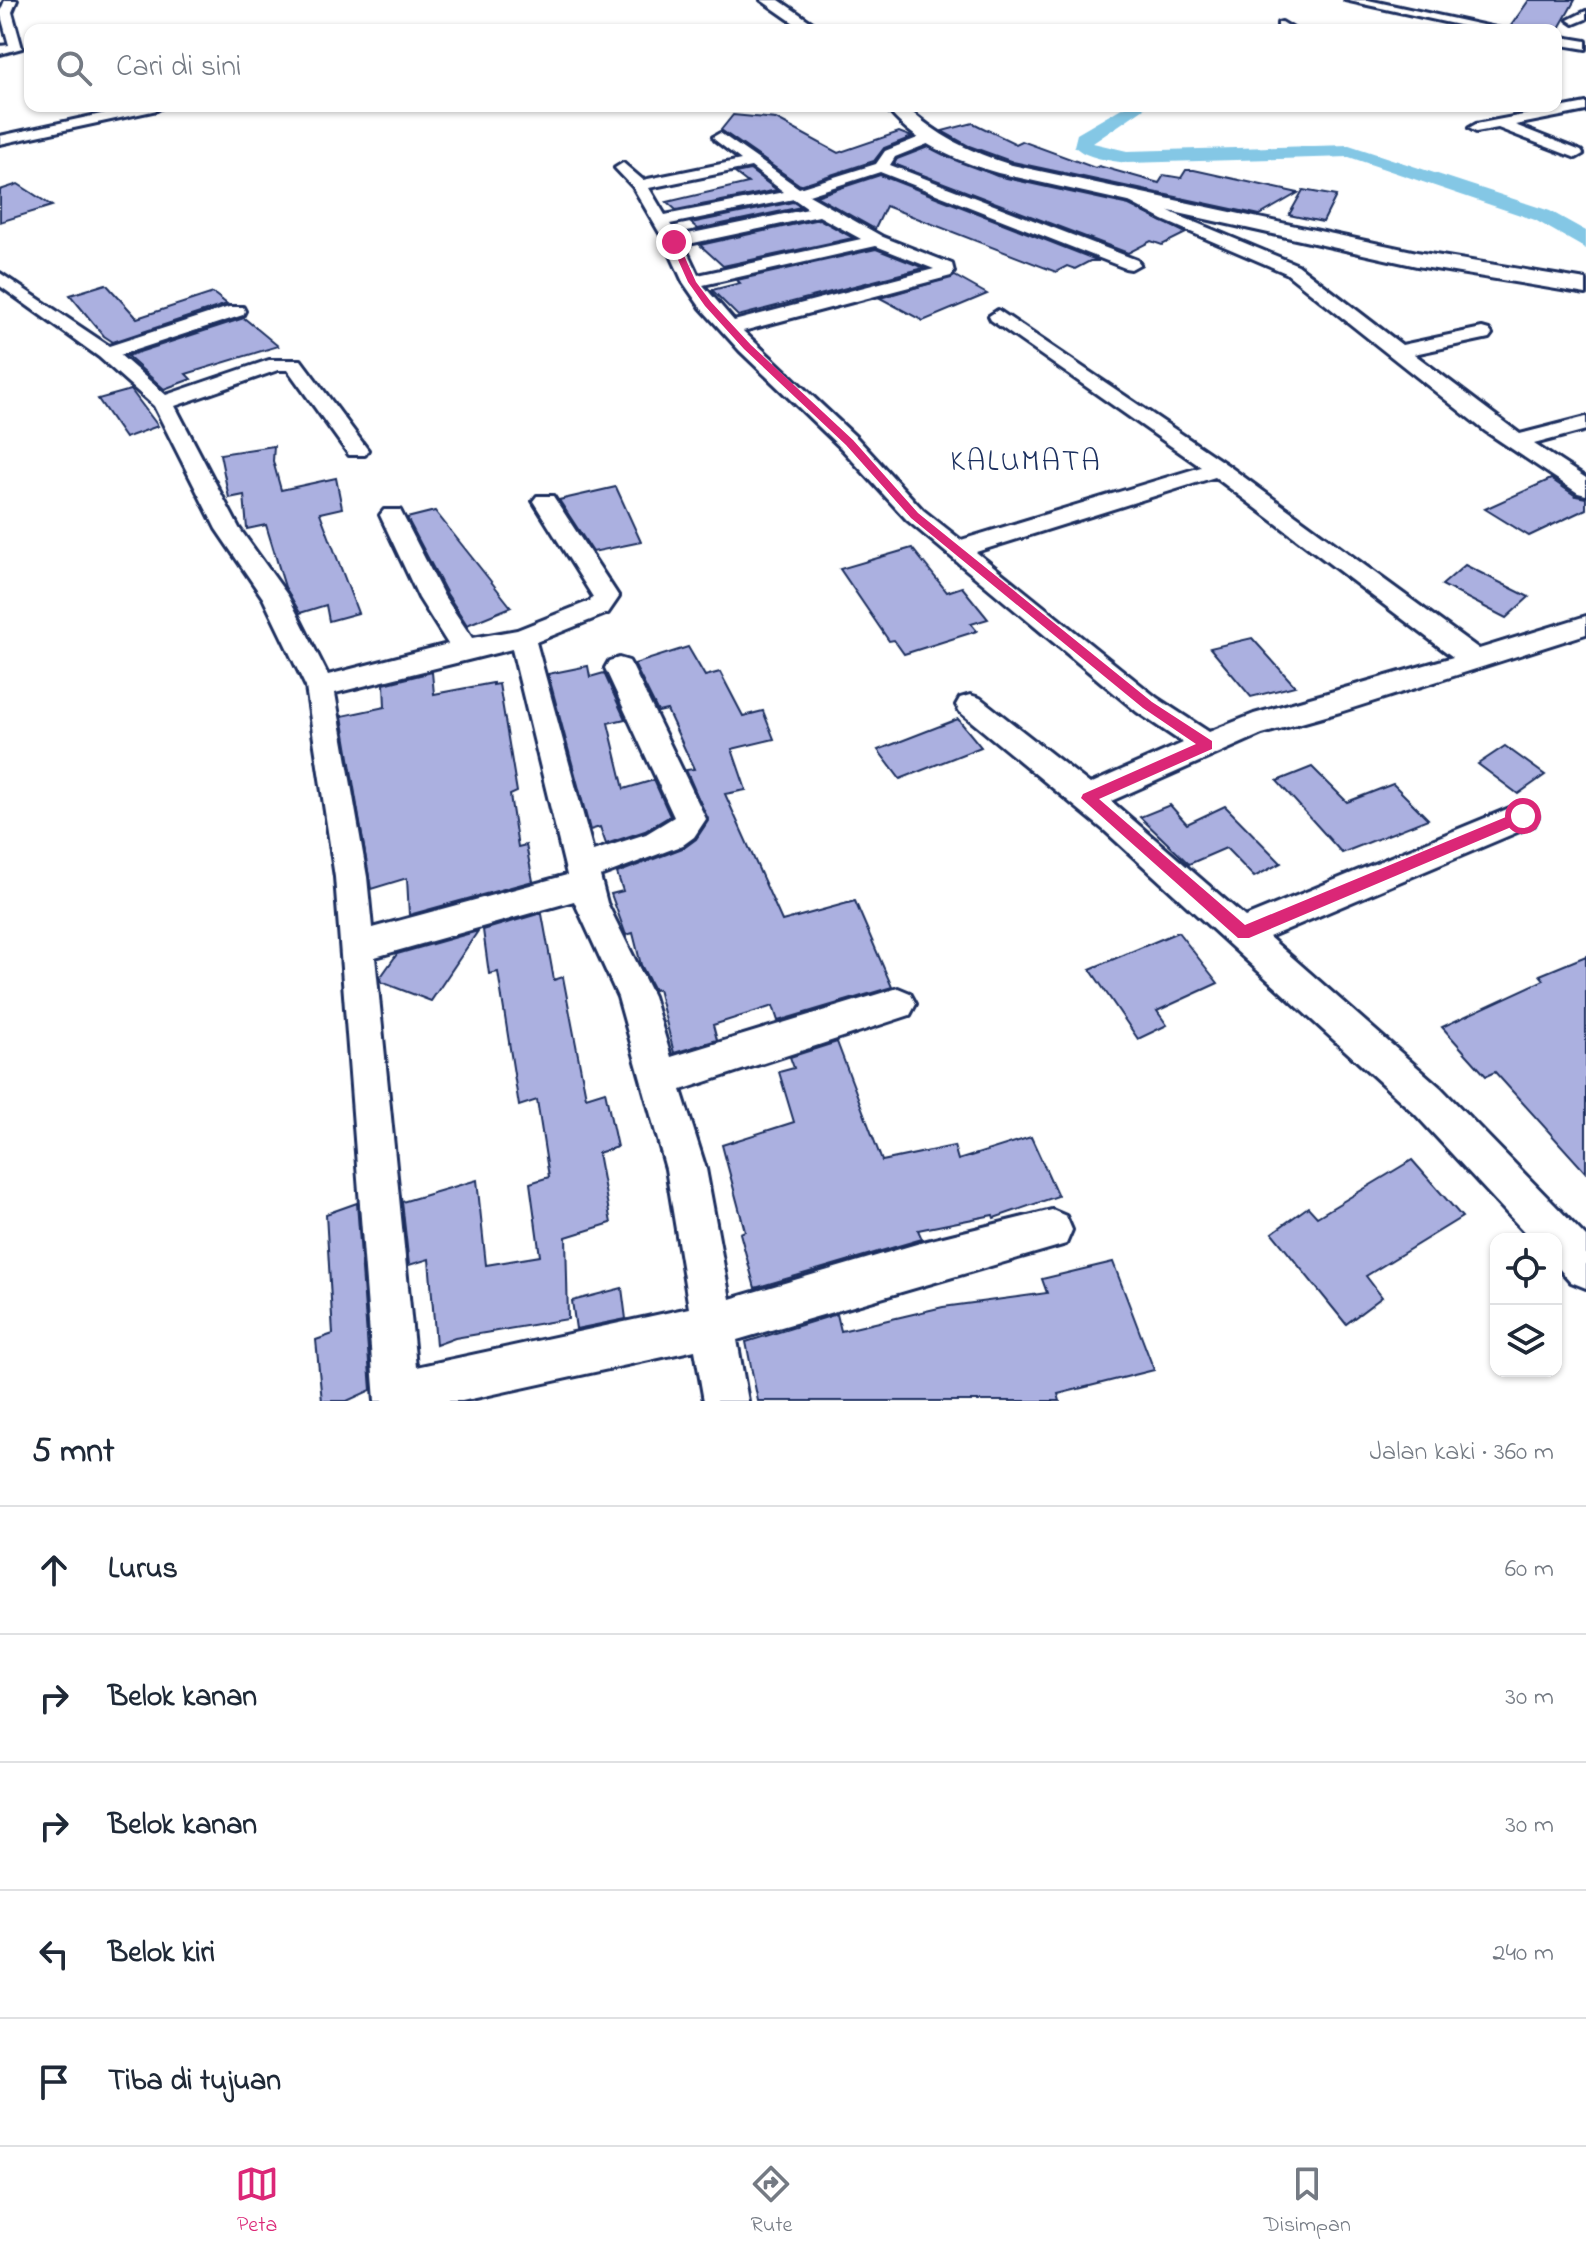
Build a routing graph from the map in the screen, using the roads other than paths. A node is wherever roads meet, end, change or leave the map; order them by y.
1 (11, 0) edge
2 (769, 0) edge
3 (1351, 0) edge
4 (806, 24) edge
5 (1469, 24) edge
6 (1562, 41) edge
7 (1586, 45) edge
8 (24, 47) edge
9 (16, 48) junction
10 (0, 50) edge
11 (1562, 99) edge
12 (1586, 107) edge
13 (129, 112) edge
14 (901, 112) edge
15 (1561, 112) edge
16 (1562, 112) edge
17 (1500, 124) junction
18 (1476, 128) dead end
19 (720, 137) dead end
20 (930, 138) junction
21 (0, 140) edge
22 (1576, 154) dead end
23 (753, 162) junction
24 (881, 167) junction
25 (796, 194) junction
26 (1128, 195) junction
27 (821, 211) junction
28 (660, 221) junction
29 (877, 241) junction
30 (674, 242) junction
31 (1131, 264) dead end
32 (0, 278) edge
33 (692, 282) junction
34 (1586, 287) edge
35 (236, 311) dead end
36 (998, 316) dead end
37 (730, 328) junction
38 (1482, 334) dead end
39 (1397, 352) junction
40 (106, 353) junction
41 (163, 403) junction
42 (1586, 423) edge
43 (1516, 442) junction
44 (357, 450) dead end
45 (1218, 469) junction
46 (1586, 488) edge
47 (545, 501) dead end
48 (392, 515) dead end
49 (956, 550) junction
50 (1586, 625) edge
51 (522, 638) junction
52 (465, 649) junction
53 (1474, 659) junction
54 (619, 668) dead end
55 (320, 687) junction
56 (970, 705) dead end
57 (1207, 745) junction
58 (1088, 798) junction
59 (1523, 816) dead end
60 (584, 876) junction
61 (1243, 933) junction
62 (357, 947) junction
63 (898, 1004) dead end
64 (659, 1079) junction
65 (1052, 1230) dead end
66 (1586, 1267) edge
67 (712, 1325) junction
68 (397, 1397) edge
69 (726, 1401) edge

1 - 9 street
2 - 4 street
3 - 5 street
6 - 7 street
8 - 9 street
9 - 10 street
11 - 12 street
12 - 16 street
13 - 21 street
14 - 20 street
15 - 17 street
17 - 18 street
17 - 22 street
19 - 23 street
20 - 24 street
20 - 26 street
23 - 25 street
23 - 28 street
24 - 25 street
24 - 31 street
25 - 27 street
25 - 28 street
26 - 34 street
26 - 39 street
27 - 29 street
27 - 30 street
28 - 30 street
29 - 33 street
29 - 37 street
30 - 33 street
32 - 40 street
33 - 37 street
35 - 40 street
36 - 45 street
37 - 49 street
38 - 39 street
39 - 43 street
40 - 41 street
41 - 44 street
41 - 55 street
42 - 43 street
43 - 46 street
45 - 49 street
45 - 53 street
47 - 51 street
48 - 52 street
49 - 57 street
50 - 53 street
51 - 52 street
51 - 60 street
52 - 55 street
53 - 57 street
54 - 60 street
55 - 62 street
56 - 58 street
57 - 58 street
58 - 61 street
59 - 61 street
60 - 62 street
60 - 64 street
61 - 66 street
62 - 68 street
63 - 64 street
64 - 67 street
65 - 67 street
67 - 68 street
67 - 69 street

